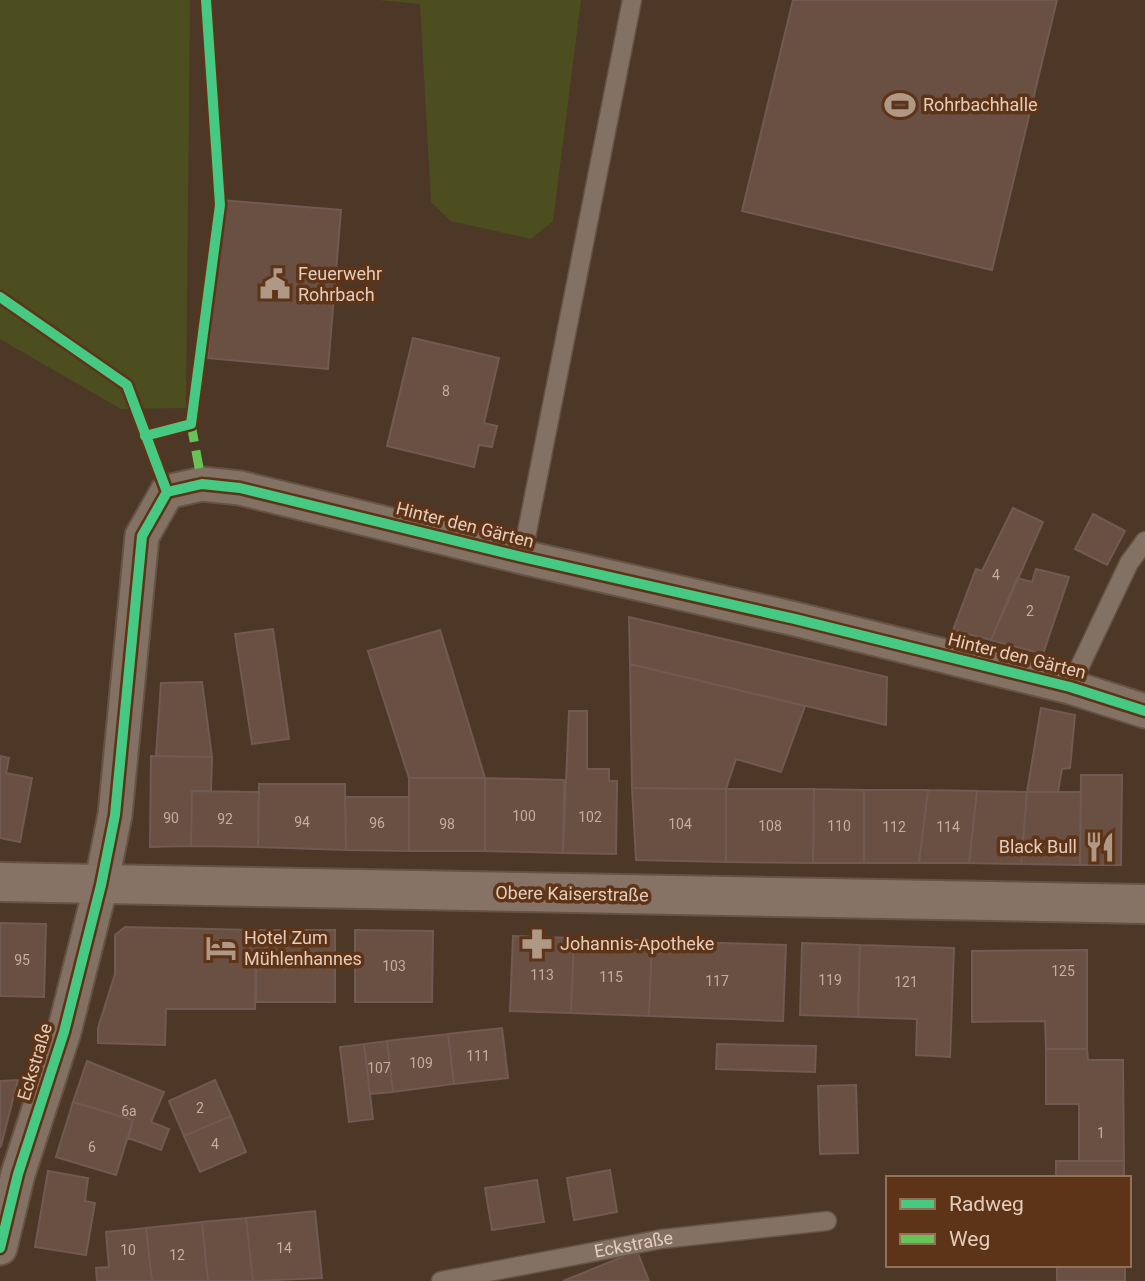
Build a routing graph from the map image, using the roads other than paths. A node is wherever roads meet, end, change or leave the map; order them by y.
1 (632, 0) edge
2 (1145, 541) edge
3 (522, 557) junction
4 (1070, 687) junction
5 (1145, 711) edge
6 (0, 882) edge
7 (102, 885) junction
8 (1145, 904) edge
9 (9, 1175) edge
10 (827, 1221) dead end
11 (0, 1248) edge
12 (441, 1281) edge

1 - 3 lane
2 - 4 lane
3 - 4 street, Hinter den Gärten
3 - 7 street, Hinter den Gärten
4 - 5 street, Hinter den Gärten
6 - 7 main road, Obere Kaiserstraße
7 - 8 main road, Obere Kaiserstraße
7 - 9 street, Eckstraße
9 - 11 street, Eckstraße
10 - 12 lane, Eckstraße

